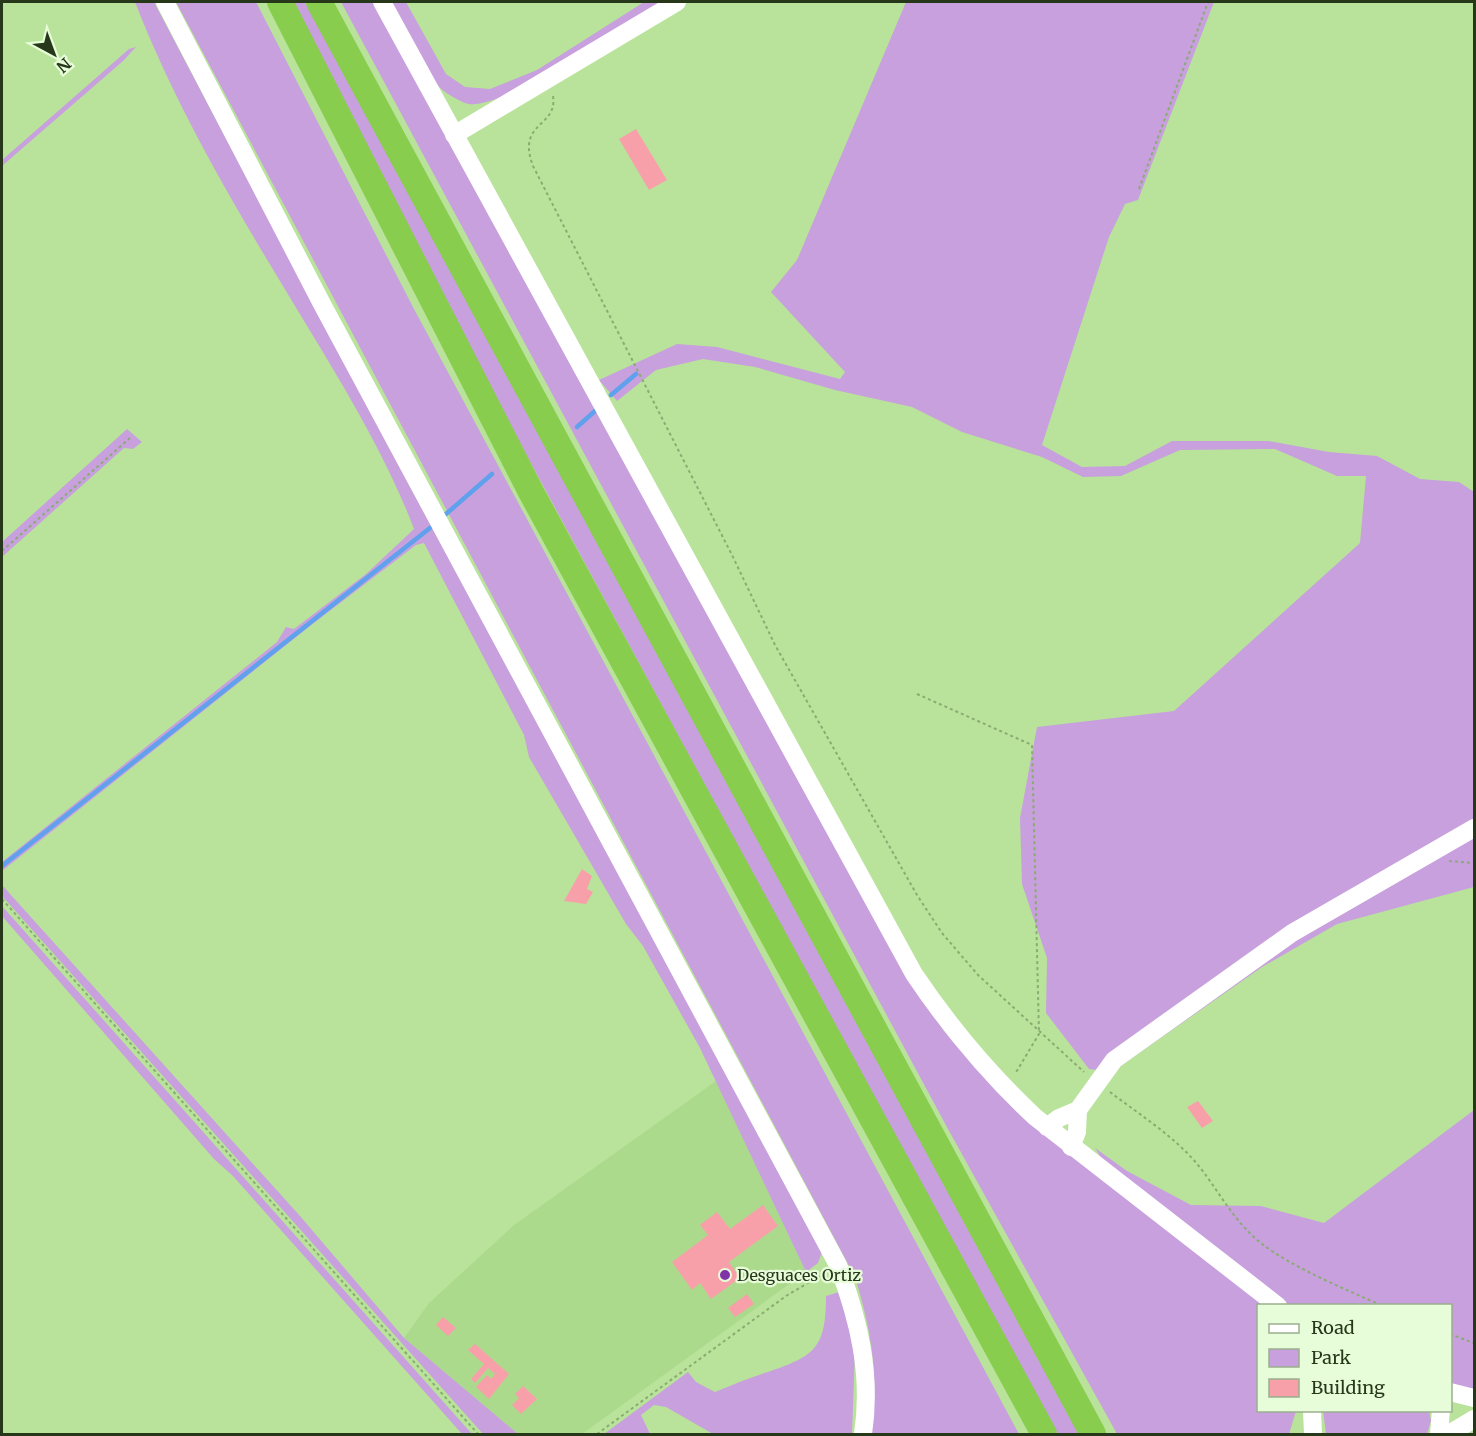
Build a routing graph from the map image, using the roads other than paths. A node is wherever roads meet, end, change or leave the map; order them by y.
1 (165, 2) edge
2 (280, 2) edge
3 (319, 2) edge
4 (382, 2) edge
5 (677, 2) edge
6 (454, 135) junction
7 (1474, 828) edge
8 (1078, 1110) junction
9 (1047, 1127) junction
10 (1071, 1148) junction
11 (1277, 1304) edge
12 (1452, 1392) edge
13 (1474, 1398) edge
14 (1441, 1412) edge
15 (1474, 1419) edge
16 (1091, 1428) edge
17 (863, 1434) edge
18 (1044, 1434) edge
19 (1439, 1434) edge
20 (1449, 1434) edge

1 - 17 street
2 - 18 highway
3 - 16 highway
4 - 6 street
5 - 6 street
6 - 9 street
7 - 8 street
8 - 9 street
8 - 10 street
9 - 10 street
10 - 11 street
12 - 13 street
14 - 19 street
15 - 20 street

